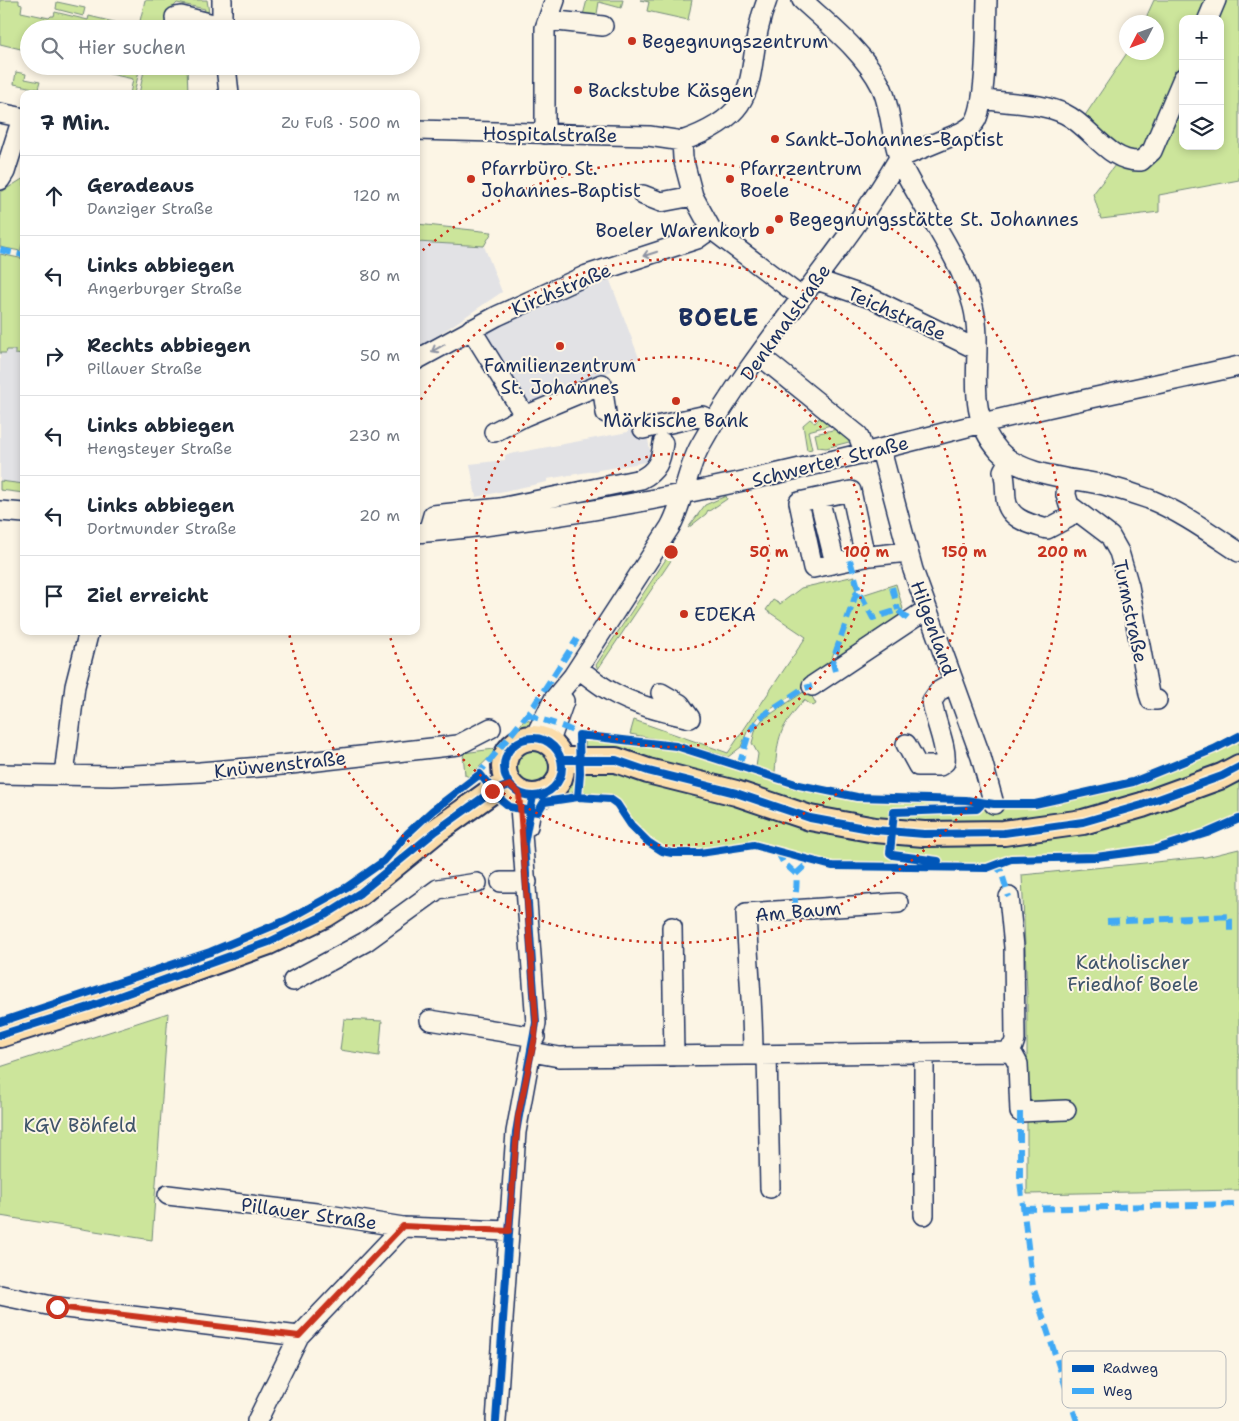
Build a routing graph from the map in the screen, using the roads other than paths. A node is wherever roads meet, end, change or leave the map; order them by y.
1 (222, 0) edge
2 (555, 0) edge
3 (767, 0) edge
4 (802, 0) edge
5 (987, 0) edge
6 (1216, 0) edge
7 (1210, 15) edge
8 (175, 20) edge
9 (196, 20) edge
10 (222, 20) edge
11 (548, 20) junction
12 (603, 26) dead end
13 (227, 75) edge
14 (1179, 88) edge
15 (229, 90) edge
16 (982, 99) junction
17 (0, 113) edge
18 (20, 117) edge
19 (20, 124) edge
20 (420, 130) edge
21 (546, 134) junction
22 (682, 141) junction
23 (6, 152) edge
24 (899, 158) junction
25 (0, 180) edge
26 (643, 195) dead end
27 (693, 196) junction
28 (711, 229) junction
29 (817, 280) junction
30 (801, 297) junction
31 (471, 329) junction
32 (976, 349) junction
33 (759, 355) junction
34 (420, 358) edge
35 (1239, 366) edge
36 (606, 413) dead end
37 (525, 416) junction
38 (715, 422) junction
39 (982, 424) junction
40 (643, 429) dead end
41 (494, 432) dead end
42 (663, 443) dead end
43 (873, 452) junction
44 (1009, 460) junction
45 (1067, 478) junction
46 (600, 487) junction
47 (684, 492) junction
48 (602, 508) junction
49 (1075, 510) junction
50 (0, 511) edge
51 (20, 513) edge
52 (500, 516) junction
53 (422, 533) edge
54 (908, 552) junction
55 (1239, 552) edge
56 (865, 557) junction
57 (926, 610) junction
58 (88, 635) edge
59 (575, 673) junction
60 (953, 683) junction
61 (812, 686) dead end
62 (661, 693) dead end
63 (1156, 700) dead end
64 (491, 728) dead end
65 (906, 744) dead end
66 (551, 755) junction
67 (1239, 766) edge
68 (0, 774) edge
69 (64, 775) junction
70 (517, 786) junction
71 (994, 804) dead end
72 (501, 882) dead end
73 (527, 882) junction
74 (477, 883) dead end
75 (1009, 897) dead end
76 (898, 904) dead end
77 (672, 927) dead end
78 (293, 981) dead end
79 (430, 1020) dead end
80 (0, 1035) edge
81 (533, 1044) junction
82 (1012, 1045) junction
83 (924, 1053) junction
84 (760, 1055) junction
85 (674, 1056) junction
86 (1066, 1110) dead end
87 (770, 1188) dead end
88 (168, 1195) dead end
89 (924, 1215) dead end
90 (403, 1226) junction
91 (509, 1231) junction
92 (0, 1295) edge
93 (299, 1336) junction
94 (257, 1421) edge
95 (496, 1421) edge

1 - 10 street
2 - 11 street
3 - 22 street
4 - 24 street
5 - 16 street
6 - 7 street
8 - 9 street
11 - 12 street
11 - 21 street
13 - 15 street
14 - 16 street
16 - 24 street
17 - 18 street
19 - 23 street
20 - 21 street, Hospitalstraße
21 - 22 street, Hospitalstraße
22 - 27 street
23 - 25 street
24 - 29 street, Denkmalstraße
24 - 32 street
26 - 27 street
27 - 28 street
28 - 30 street
28 -> 31 street, Kirchstraße
29 - 30 street, Denkmalstraße
29 - 32 street, Teichstraße
30 - 33 street, Denkmalstraße
31 -> 34 street, Kirchstraße
31 - 37 street
32 - 39 street
33 - 38 street, Denkmalstraße
33 - 43 street, Hilgenland
35 - 39 street, Schwerter Straße
36 - 37 street
37 - 41 street
38 - 40 street
38 - 47 street, Denkmalstraße
39 - 43 street, Schwerter Straße
39 - 44 street
42 - 46 street
43 - 47 street, Schwerter Straße
43 - 54 street, Hilgenland
44 - 45 street
44 - 49 street
45 - 49 street
45 - 55 street
46 - 48 street
46 - 52 street
47 - 48 street, Schwerter Straße
47 - 59 street, Denkmalstraße
48 - 52 street, Schwerter Straße
49 - 63 street, Turmstraße
50 - 51 street
52 - 53 street, Schwerter Straße
54 - 56 street
54 - 57 street, Hilgenland
56 - 56 street
57 - 60 street, Hilgenland
57 - 61 street
58 - 69 street
59 - 62 street
59 - 66 street, Denkmalstraße
60 - 65 street
60 - 71 street, Hilgenland
64 - 69 street, Knüwenstraße
66 - 67 main road
66 - 70 main road
66 - 70 main road
68 - 69 street, Knüwenstraße
70 - 73 street
70 - 80 main road
72 - 73 street
73 - 81 street
74 - 78 street
75 - 82 street
76 - 84 street, Am Baum
77 - 85 street
79 - 81 street
81 - 85 street
81 - 91 street
82 - 83 street
82 - 86 street
83 - 84 street
83 - 89 street
84 - 85 street
84 - 87 street, Am Baum
88 - 90 street, Pillauer Straße
90 - 91 street, Pillauer Straße
90 - 93 street
91 - 95 street
92 - 93 street
93 - 94 street

